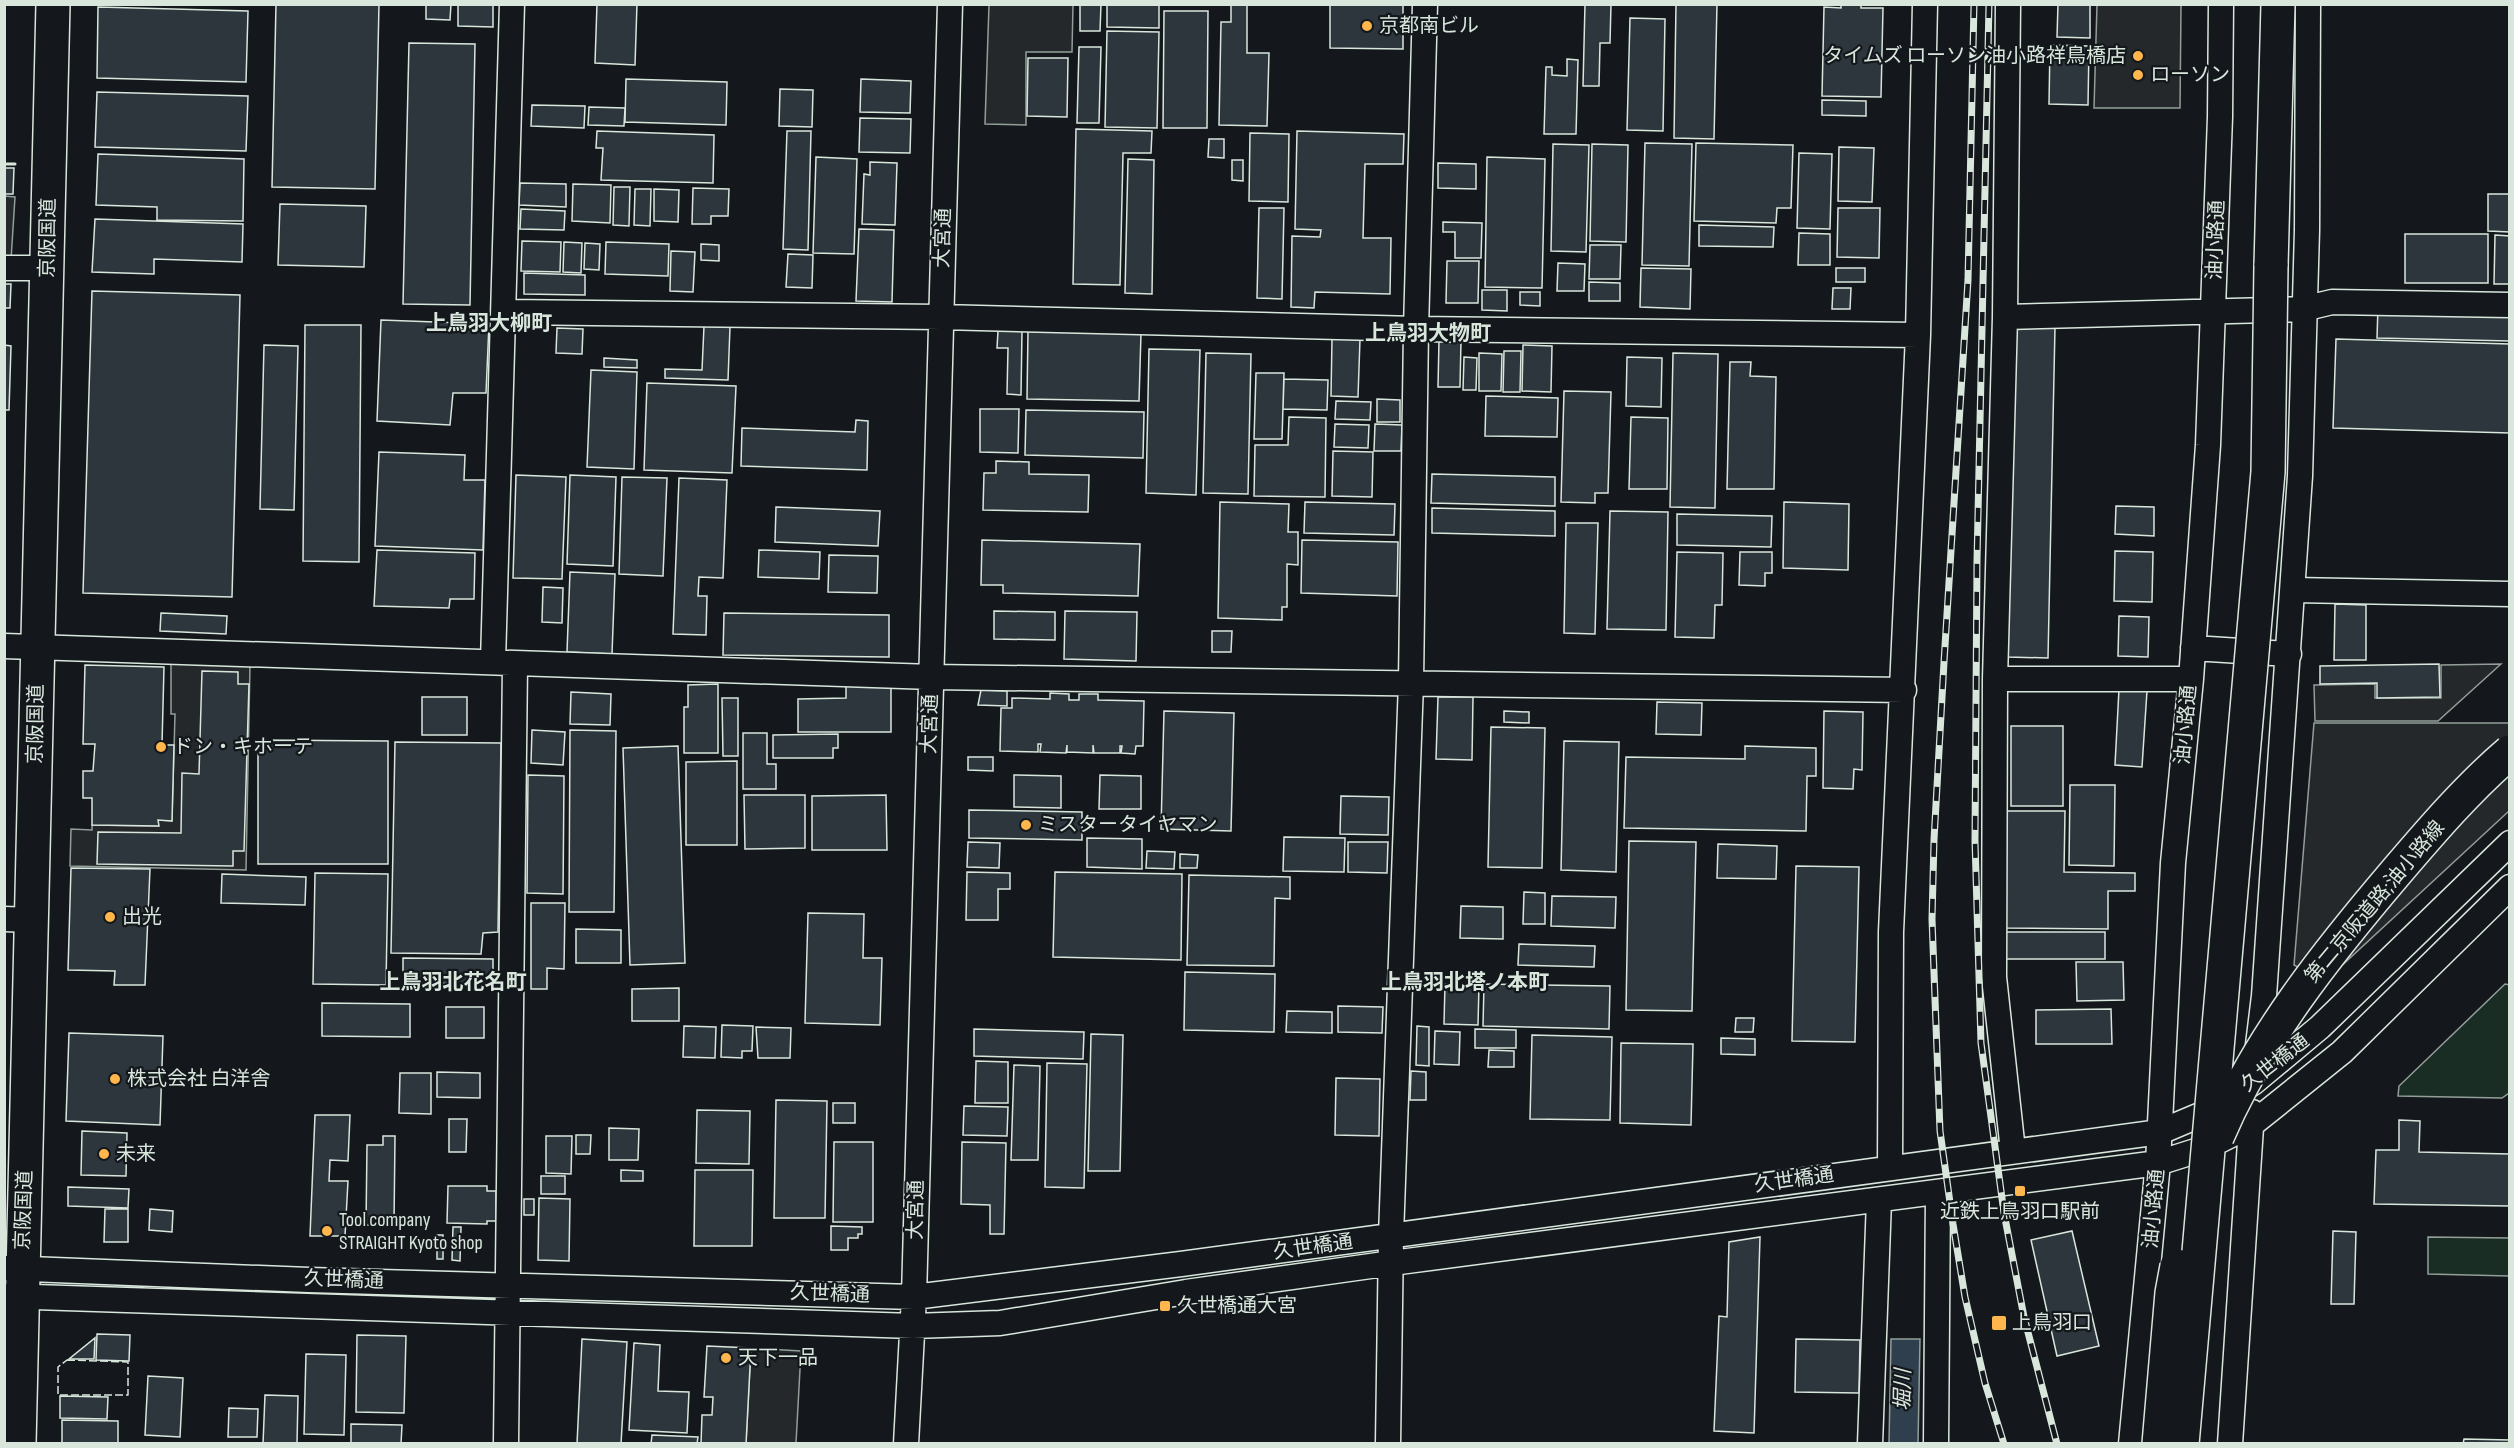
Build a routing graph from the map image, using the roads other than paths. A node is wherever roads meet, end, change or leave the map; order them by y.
1 (53, 4) edge
2 (512, 4) edge
3 (950, 4) edge
4 (1425, 4) edge
5 (1925, 4) edge
6 (2008, 4) edge
7 (2221, 4) edge
8 (2278, 4) edge
9 (2308, 4) edge
10 (4, 268) edge
11 (47, 268) junction
12 (2510, 305) edge
13 (2303, 309) junction
14 (504, 312) junction
15 (2213, 312) junction
16 (941, 317) junction
17 (2005, 317) junction
18 (1416, 329) junction
19 (1918, 335) junction
20 (2293, 590) junction
21 (2510, 594) edge
22 (4, 646) edge
23 (37, 647) junction
24 (2193, 648) junction
25 (2289, 654) junction
26 (504, 663) junction
27 (932, 677) junction
28 (1995, 679) junction
29 (2191, 679) junction
30 (1411, 682) junction
31 (1904, 690) junction
32 (2510, 752) edge
33 (2510, 843) edge
34 (2510, 887) edge
35 (2456, 895) junction
36 (2477, 918) junction
37 (19, 919) edge
38 (2254, 1082) junction
39 (2251, 1125) junction
40 (2160, 1132) junction
41 (2013, 1151) junction
42 (2158, 1163) junction
43 (1890, 1167) junction
44 (1774, 1182) junction
45 (1938, 1193) junction
46 (1879, 1200) junction
47 (1582, 1209) junction
48 (1778, 1214) junction
49 (1391, 1236) junction
50 (1584, 1238) junction
51 (1392, 1263) junction
52 (1181, 1264) junction
53 (309, 1280) junction
54 (13, 1282) edge
55 (510, 1285) junction
56 (690, 1290) junction
57 (1186, 1292) junction
58 (914, 1297) junction
59 (309, 1307) junction
60 (508, 1314) junction
61 (689, 1320) junction
62 (913, 1326) junction
63 (19, 1443) edge
64 (506, 1443) edge
65 (906, 1443) edge
66 (1388, 1443) edge
67 (1870, 1443) edge
68 (1936, 1443) edge
69 (2131, 1443) edge
70 (2159, 1443) edge
71 (2182, 1443) edge
72 (2230, 1443) edge

1 - 11 highway, 京阪国道
2 - 14 street
3 - 16 street, 大宮通
4 - 18 street
5 - 19 street
6 - 17 street
7 - 15 street, 油小路通
8 - 71 highway, bridge
9 - 13 street
10 - 11 street
11 - 23 highway, 京阪国道
12 - 13 street
13 - 15 street
13 - 20 street
14 - 16 street
14 - 26 street
15 - 17 street
15 - 24 street, 油小路通
16 - 18 street
16 - 27 street, 大宮通
17 - 28 street
18 - 19 street
18 - 30 street
19 - 31 street
20 - 21 street
20 - 25 street
22 - 23 street
23 - 26 street
23 - 37 highway, 京阪国道
24 - 25 street
24 - 29 street, 油小路通
25 - 38 street
26 - 27 street
26 - 55 street
27 - 30 street
27 - 58 street, 大宮通
28 - 29 street
28 - 41 street
29 - 40 street, 油小路通
30 - 31 street
30 - 49 street
31 - 43 street
32 - 70 highway, 第二京阪道路;油小路線, bridge
33 - 35 street, 久世橋通
34 - 36 street, 久世橋通
35 - 36 street
35 - 38 street, 久世橋通
36 - 39 street, 久世橋通
37 - 54 highway, 京阪国道
38 - 39 street
38 - 40 street, 久世橋通
39 - 42 street, 久世橋通
39 - 72 street
40 - 41 street, 久世橋通
40 - 42 street, 油小路通
41 - 43 street, 久世橋通
42 - 45 street, 久世橋通
42 - 69 street, 油小路通
43 - 44 street, 久世橋通
44 - 47 street, 久世橋通
44 - 48 street
45 - 46 street, 久世橋通
45 - 68 street
46 - 48 street, 久世橋通
46 - 67 street
47 - 49 street, 久世橋通
47 - 50 street
48 - 50 street, 久世橋通
49 - 51 street
49 - 52 street, 久世橋通
50 - 51 street, 久世橋通
51 - 57 street, 久世橋通
51 - 66 street
52 - 57 street
52 - 58 street, 久世橋通
53 - 54 street, 久世橋通
53 - 55 street, 久世橋通
53 - 59 street
54 - 59 street, 久世橋通
54 - 63 highway, 京阪国道
55 - 56 street, 久世橋通
55 - 60 street
56 - 58 street, 久世橋通
56 - 61 street
57 - 62 street, 久世橋通
58 - 62 street, 大宮通
59 - 60 street, 久世橋通
60 - 61 street, 久世橋通
60 - 64 street
61 - 62 street, 久世橋通
62 - 65 street, 大宮通

